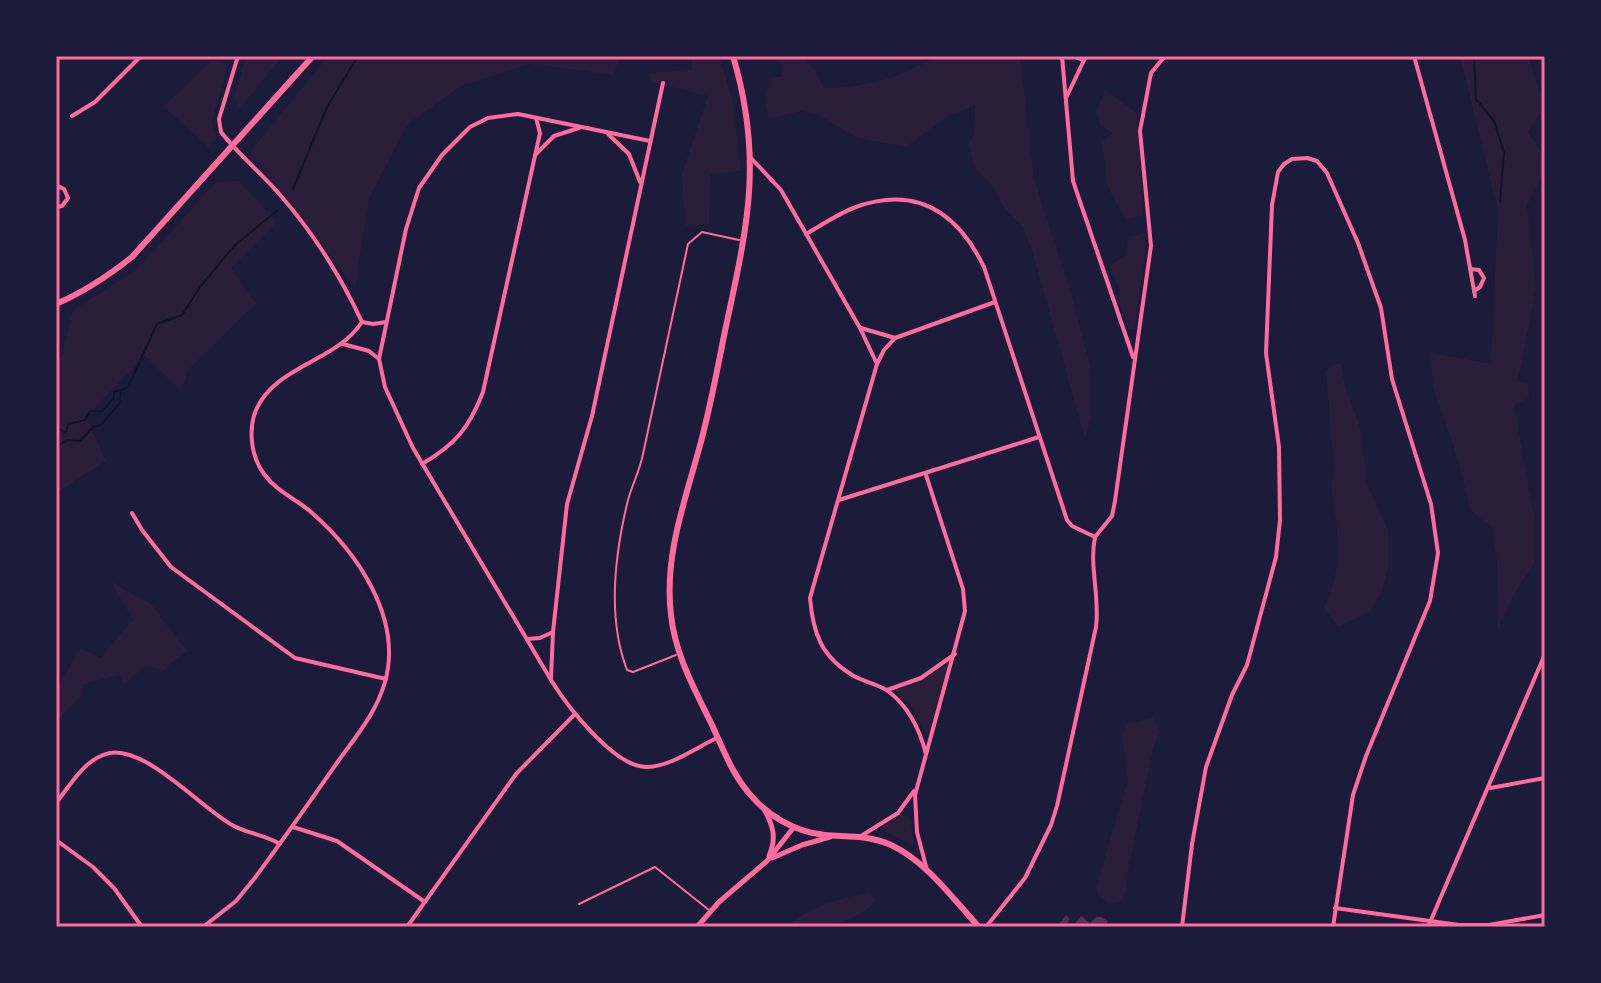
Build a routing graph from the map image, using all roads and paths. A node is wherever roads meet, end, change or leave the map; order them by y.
1 (141, 56) edge
2 (238, 56) edge
3 (313, 56) edge
4 (733, 56) edge
5 (1062, 56) edge
6 (1073, 56) edge
7 (1165, 56) edge
8 (1414, 56) edge
9 (1085, 58) edge
10 (663, 83) dead end
11 (1066, 98) junction
12 (72, 116) dead end
13 (536, 118) junction
14 (581, 128) junction
15 (607, 132) junction
16 (650, 141) junction
17 (234, 146) junction
18 (535, 156) junction
19 (751, 158) junction
20 (56, 185) edge
21 (641, 185) junction
22 (56, 207) edge
23 (806, 234) junction
24 (744, 241) junction
25 (1470, 269) junction
26 (995, 302) junction
27 (56, 304) edge
28 (362, 322) junction
29 (386, 322) junction
30 (860, 328) junction
31 (895, 338) junction
32 (343, 344) junction
33 (379, 359) junction
34 (1134, 360) junction
35 (877, 364) junction
36 (1039, 437) junction
37 (422, 464) junction
38 (926, 475) junction
39 (839, 500) junction
40 (132, 513) dead end
41 (1095, 537) junction
42 (553, 632) junction
43 (527, 639) junction
44 (679, 654) junction
45 (955, 654) junction
46 (1545, 654) edge
47 (386, 679) junction
48 (551, 680) junction
49 (887, 690) junction
50 (575, 714) junction
51 (718, 737) junction
52 (926, 754) junction
53 (1545, 778) edge
54 (917, 785) junction
55 (1490, 788) junction
56 (56, 803) edge
57 (763, 808) junction
58 (293, 827) junction
59 (794, 827) junction
60 (835, 835) junction
61 (861, 836) junction
62 (56, 840) edge
63 (280, 844) junction
64 (767, 861) junction
65 (928, 873) junction
66 (425, 902) junction
67 (579, 904) dead end
68 (1335, 908) junction
69 (710, 911) junction
70 (1545, 915) edge
71 (1429, 925) edge
72 (142, 927) edge
73 (203, 927) edge
74 (407, 927) edge
75 (697, 927) edge
76 (979, 927) edge
77 (986, 927) edge
78 (1182, 927) edge
79 (1333, 927) edge

1 - 12 street
2 - 17 street
3 - 17 main road
4 - 19 main road
5 - 11 street
6 - 9 street
7 - 34 street
8 - 25 street
9 - 11 street
10 - 16 street
11 - 34 street
13 - 14 street
13 - 18 street
13 - 29 street
14 - 15 street
14 - 18 street
15 - 16 street
15 - 21 street
16 - 21 street
17 - 27 main road
17 - 28 street
18 - 37 street
19 - 23 street
19 - 24 main road
20 - 22 street
21 - 42 street
23 - 26 street
23 - 30 street
24 - 44 main road
24 - 44 lane
25 - 25 street
26 - 31 street
26 - 36 street
28 - 29 street
28 - 32 street
29 - 33 street
30 - 31 street
30 - 35 street
31 - 35 street
32 - 33 street
32 - 47 street
33 - 37 street
34 - 41 street
35 - 39 street
36 - 38 street
36 - 41 street
37 - 43 street
38 - 39 street
38 - 45 street
39 - 49 street
40 - 47 street
41 - 77 street
42 - 43 street
42 - 48 street
43 - 48 street
44 - 51 main road
45 - 49 street
45 - 52 street
46 - 55 street
47 - 58 street
48 - 50 street
49 - 52 street
50 - 51 street
50 - 66 street
51 - 57 main road
52 - 54 street
53 - 55 street
54 - 61 street
54 - 65 street
55 - 71 street
56 - 63 street
57 - 59 main road
57 - 64 street
58 - 63 street
58 - 66 street
59 - 60 main road
59 - 64 street
60 - 61 main road
60 - 64 street
61 - 65 main road
62 - 72 street
63 - 73 street
64 - 69 street
65 - 76 main road
66 - 74 street
67 - 69 lane
68 - 71 street
68 - 78 street
68 - 79 street
69 - 75 street
70 - 71 street

